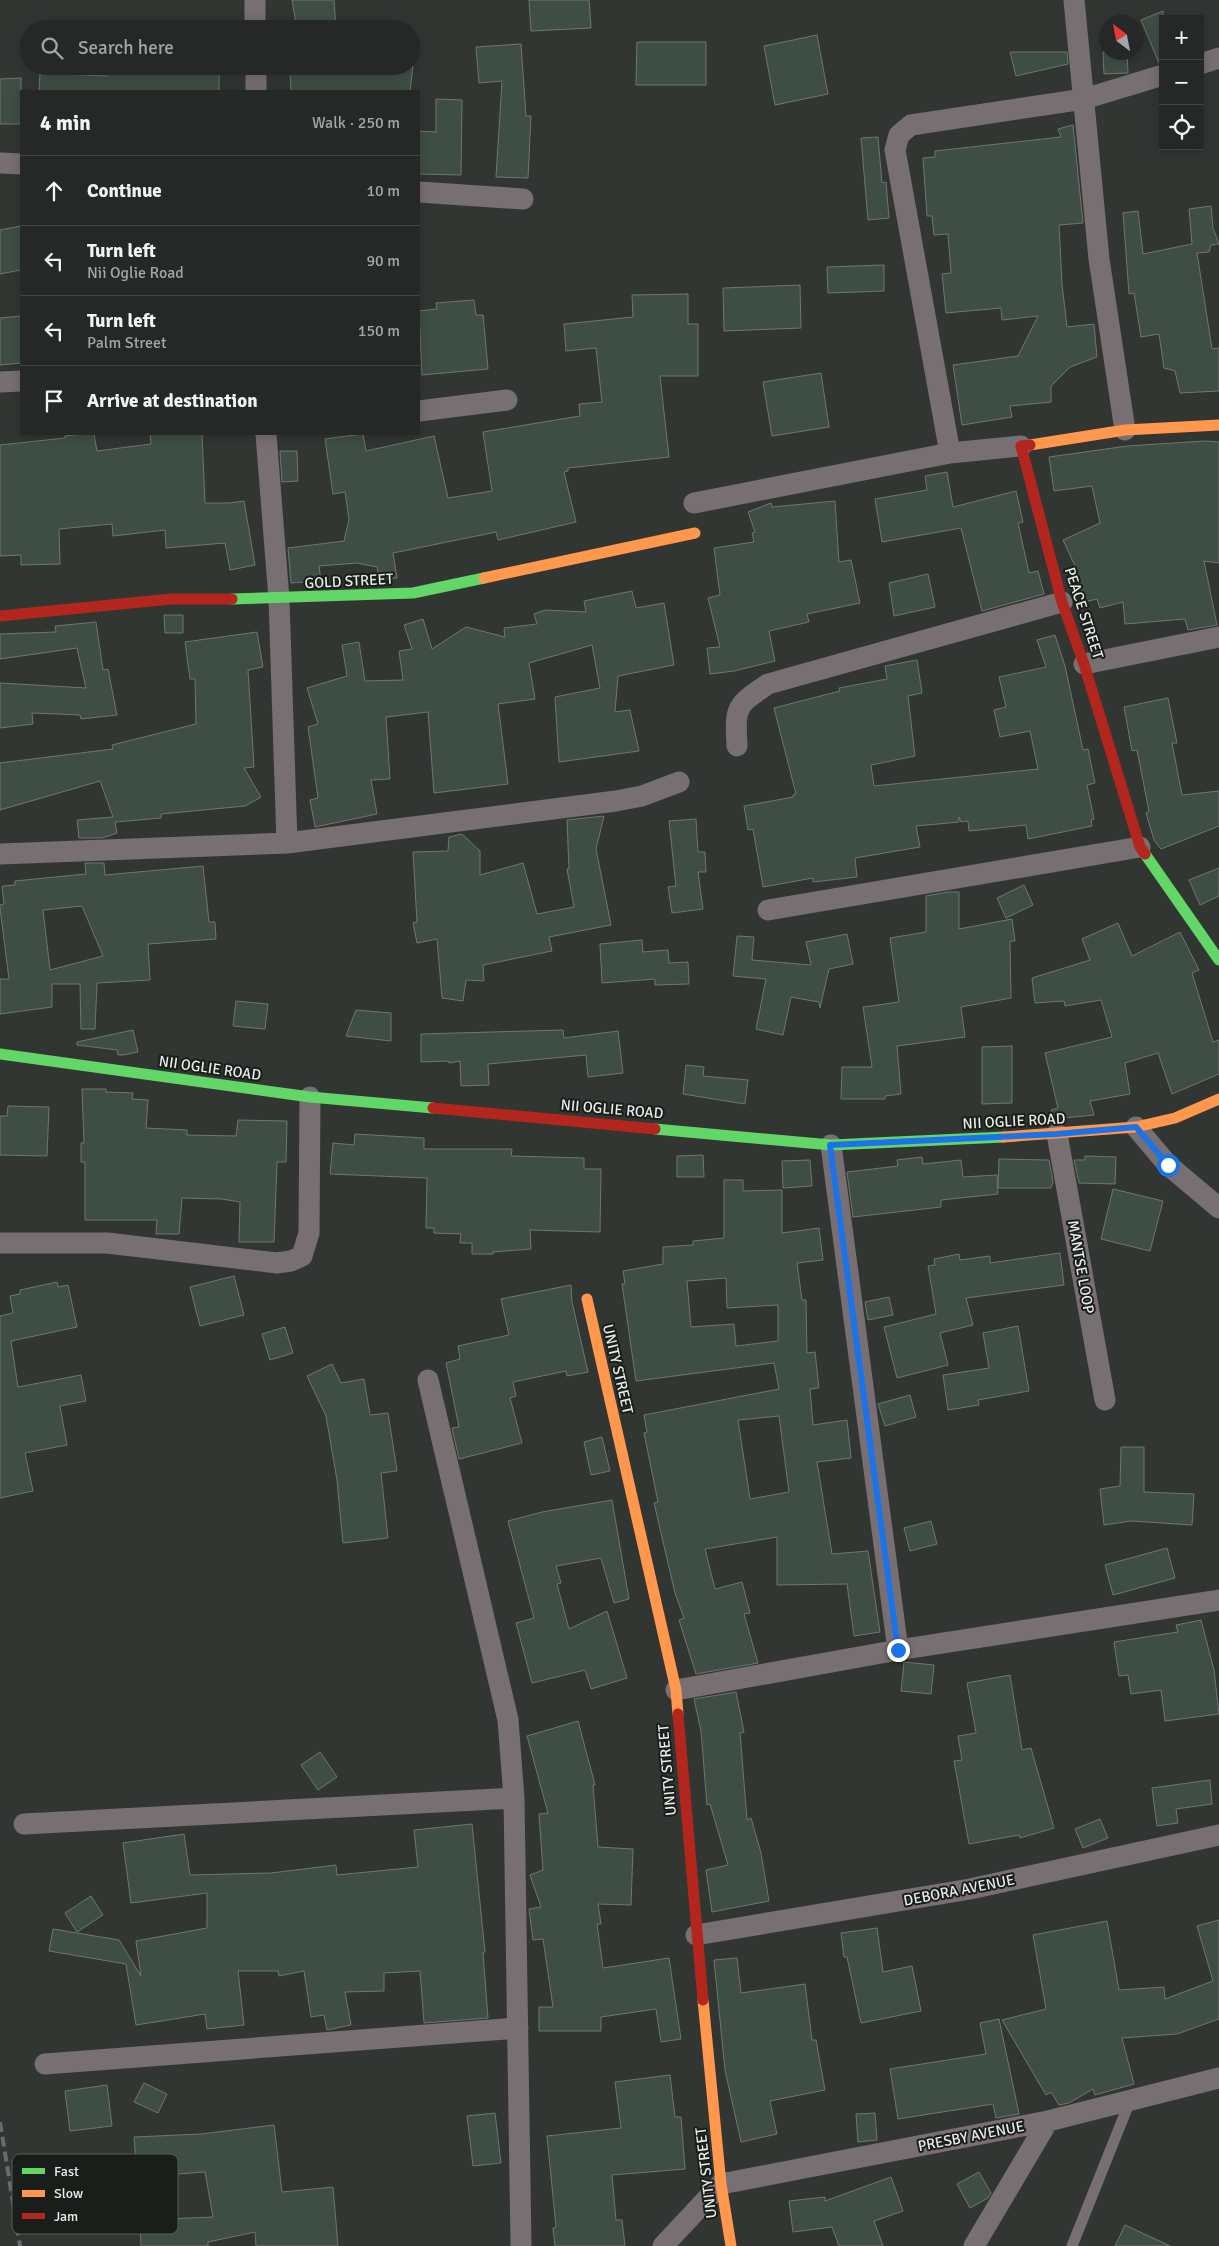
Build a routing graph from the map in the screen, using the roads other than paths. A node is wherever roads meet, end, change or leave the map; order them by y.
1 (256, 0) edge
2 (1074, 0) edge
3 (255, 20) edge
4 (1219, 58) edge
5 (1204, 63) edge
6 (256, 75) edge
7 (1159, 76) edge
8 (256, 90) edge
9 (1084, 99) junction
10 (0, 163) edge
11 (20, 164) edge
12 (420, 192) edge
13 (524, 199) dead end
14 (20, 381) edge
15 (0, 382) edge
16 (507, 400) dead end
17 (420, 411) edge
18 (1219, 425) edge
19 (1126, 430) junction
20 (266, 435) edge
21 (1021, 446) junction
22 (950, 453) junction
23 (694, 503) dead end
24 (695, 533) dead end
25 (279, 599) junction
26 (1062, 602) junction
27 (0, 616) edge
28 (1219, 637) edge
29 (1084, 664) junction
30 (737, 746) dead end
31 (679, 782) dead end
32 (288, 844) junction
33 (1140, 847) junction
34 (0, 854) edge
35 (768, 910) dead end
36 (1219, 960) edge
37 (0, 1054) edge
38 (310, 1097) junction
39 (1219, 1099) edge
40 (1136, 1127) junction
41 (1057, 1134) junction
42 (830, 1145) junction
43 (1219, 1208) edge
44 (0, 1243) edge
45 (587, 1299) dead end
46 (428, 1380) dead end
47 (1105, 1400) dead end
48 (1219, 1600) edge
49 (898, 1650) junction
50 (676, 1690) junction
51 (514, 1798) junction
52 (24, 1824) dead end
53 (1219, 1835) edge
54 (696, 1935) junction
55 (518, 2028) junction
56 (45, 2064) dead end
57 (1219, 2078) edge
58 (1130, 2101) junction
59 (1048, 2121) junction
60 (721, 2184) junction
61 (521, 2246) edge
62 (663, 2246) edge
63 (731, 2246) edge
64 (974, 2246) edge
65 (1072, 2246) edge

1 - 3 street
2 - 9 street
4 - 5 street
6 - 8 street
7 - 9 street
9 - 19 street
9 - 22 street
10 - 11 street
12 - 13 street
14 - 15 street
16 - 17 street
18 - 19 street
19 - 21 street
20 - 25 street
21 - 22 street
21 - 26 street, PEACE STREET
22 - 23 street
24 - 25 street, GOLD STREET
25 - 27 street, GOLD STREET
25 - 32 street
26 - 29 street, PEACE STREET
26 - 30 street
28 - 29 street
29 - 33 street, PEACE STREET
31 - 32 street
32 - 34 street
33 - 35 street
33 - 36 street, PEACE STREET
37 - 38 street, NII OGLIE ROAD
38 - 42 street, NII OGLIE ROAD
38 - 44 street
39 - 40 street, NII OGLIE ROAD
40 - 41 street, NII OGLIE ROAD
40 - 43 street
41 - 42 street, NII OGLIE ROAD
41 - 47 street, MANTSE LOOP
42 - 49 street
45 - 50 street, UNITY STREET
46 - 51 street
48 - 49 street
49 - 50 street
50 - 54 street, UNITY STREET
51 - 52 street
51 - 55 street
53 - 54 street, DEBORA AVENUE
54 - 60 street, UNITY STREET
55 - 56 street
55 - 61 street
57 - 58 street, PRESBY AVENUE
58 - 59 street, PRESBY AVENUE
58 - 65 lane
59 - 60 street, PRESBY AVENUE
59 - 64 street
60 - 62 street
60 - 63 street, UNITY STREET

